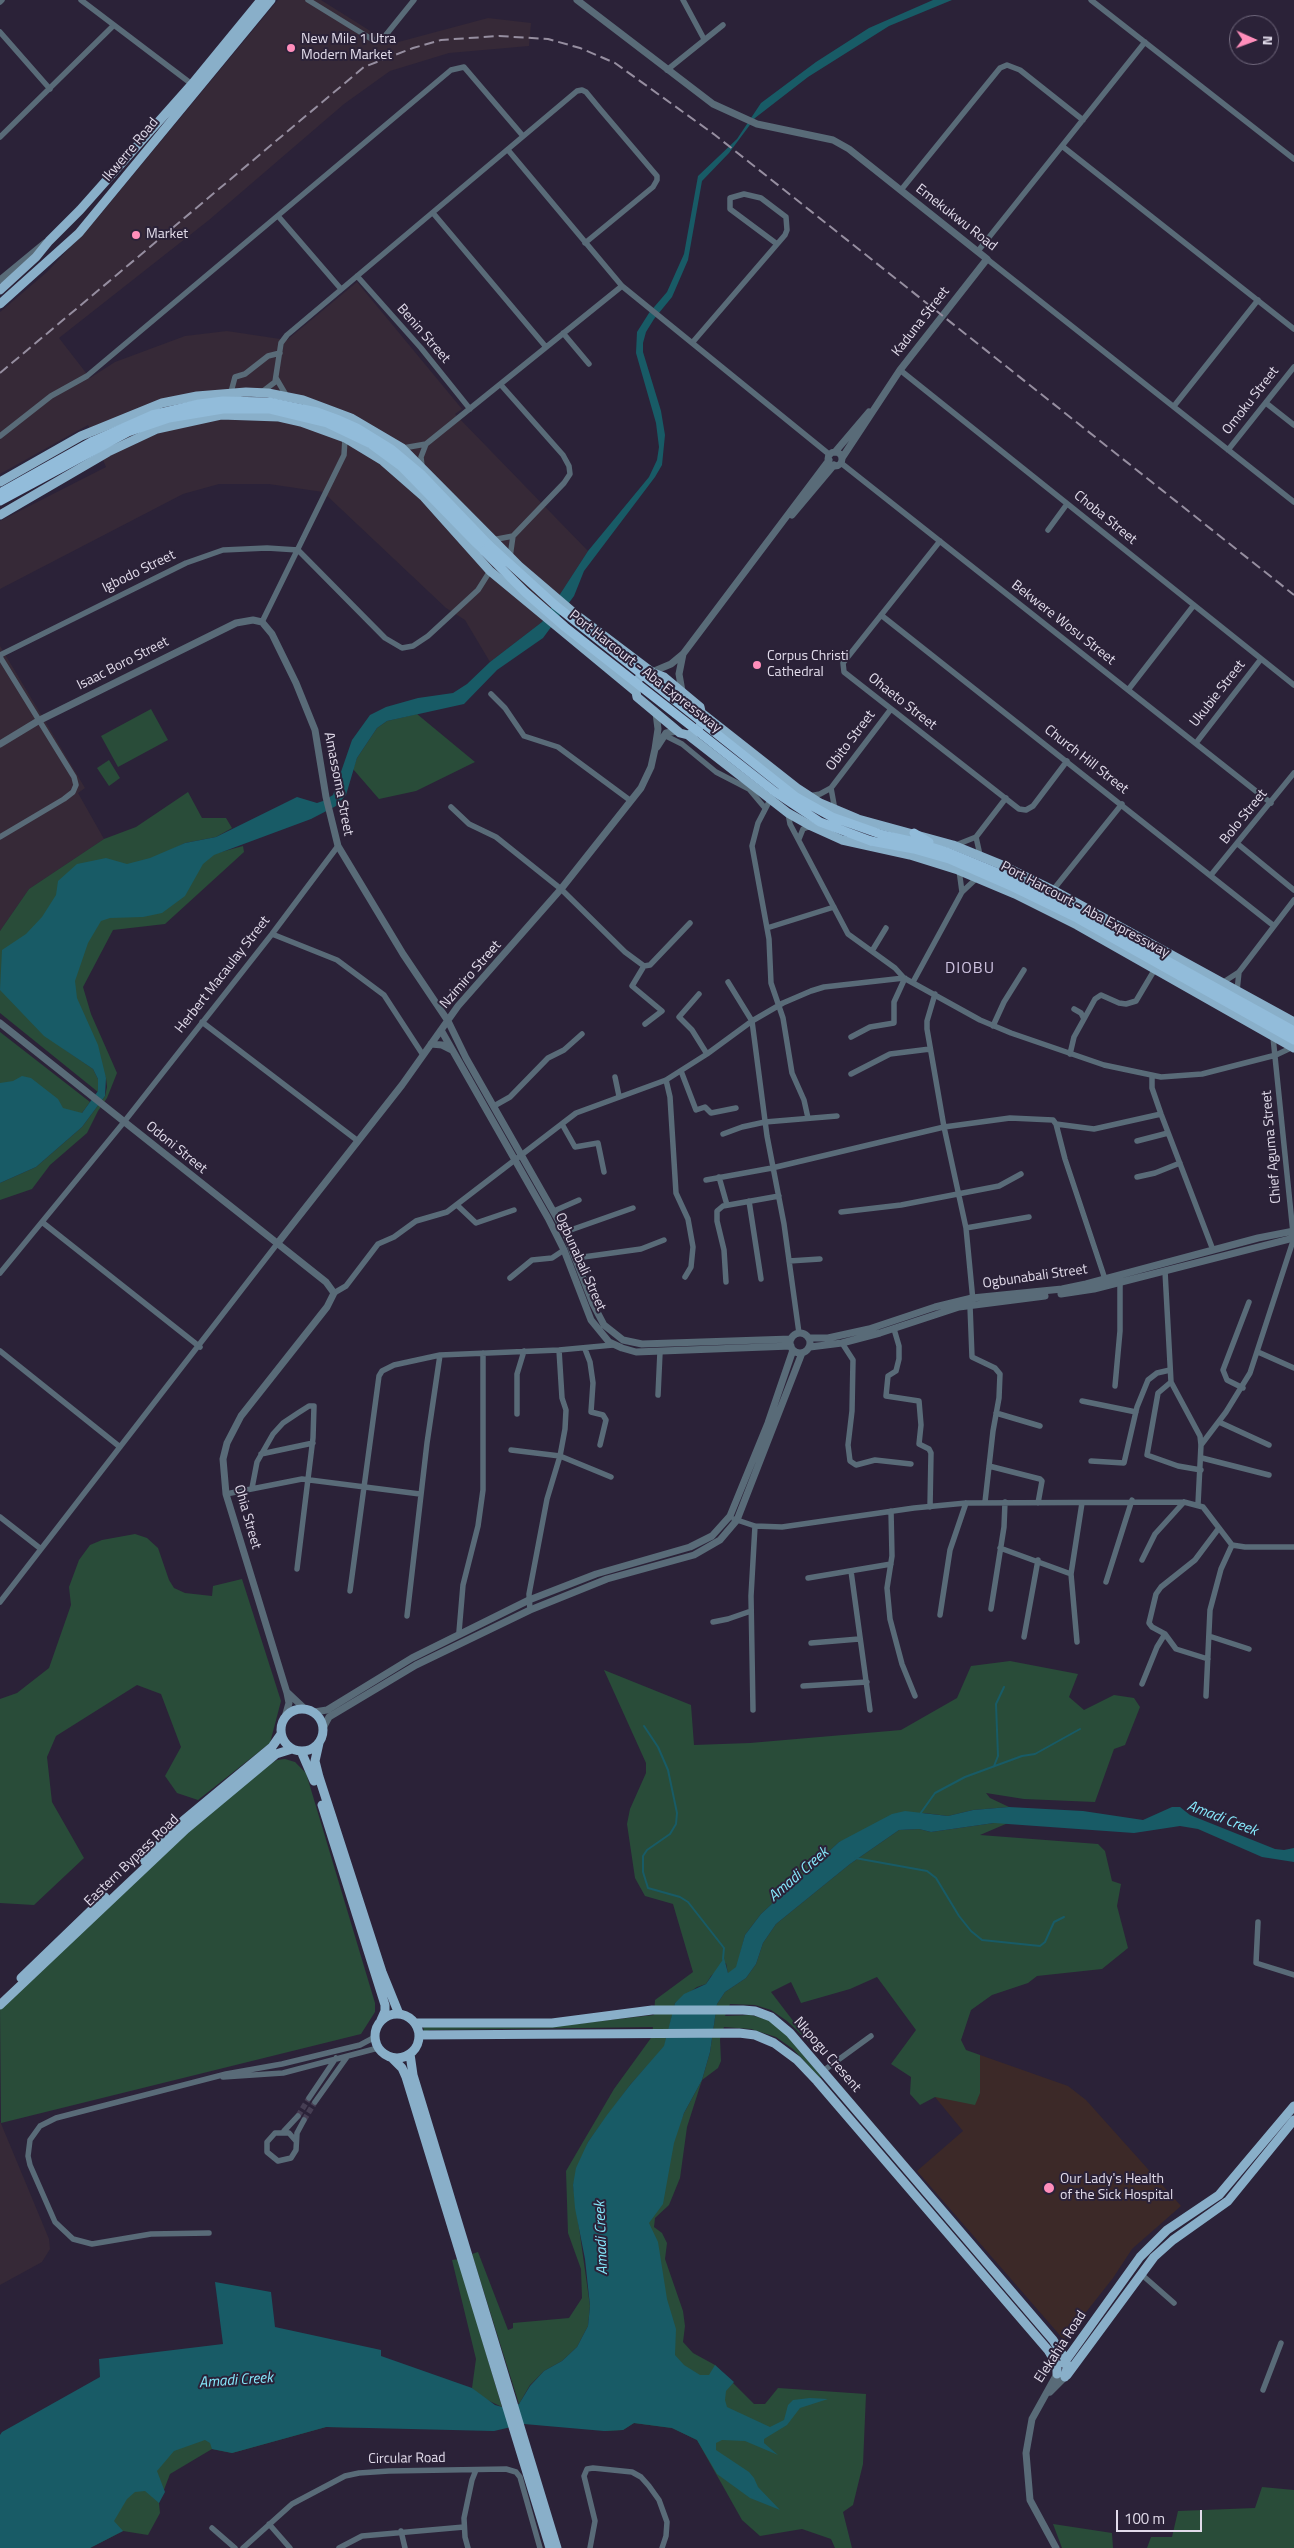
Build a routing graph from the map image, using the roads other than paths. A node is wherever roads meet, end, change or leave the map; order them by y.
1 (81, 0) edge
2 (261, 0) edge
3 (271, 0) edge
4 (308, 0) edge
5 (414, 0) edge
6 (577, 0) edge
7 (684, 0) edge
8 (1091, 0) edge
9 (722, 25) dead end
10 (113, 26) junction
11 (0, 32) edge
12 (704, 39) junction
13 (1146, 42) junction
14 (667, 70) junction
15 (195, 87) junction
16 (50, 89) junction
17 (1083, 120) junction
18 (523, 136) junction
19 (0, 137) edge
20 (1062, 146) junction
21 (508, 150) junction
22 (1294, 159) edge
23 (901, 190) junction
24 (432, 213) junction
25 (278, 216) junction
26 (585, 243) junction
27 (777, 244) junction
28 (978, 251) junction
29 (987, 259) junction
30 (357, 276) junction
31 (4, 282) edge
32 (622, 286) junction
33 (341, 289) junction
34 (0, 290) edge
35 (16, 291) junction
36 (1258, 300) junction
37 (0, 304) edge
38 (1294, 329) edge
39 (563, 333) junction
40 (692, 342) junction
41 (546, 347) junction
42 (280, 353) junction
43 (589, 364) dead end
44 (1294, 367) edge
45 (900, 370) junction
46 (276, 378) junction
47 (500, 384) junction
48 (232, 392) junction
49 (260, 392) junction
50 (286, 395) junction
51 (1266, 403) junction
52 (1174, 406) junction
53 (470, 409) junction
54 (1294, 425) edge
55 (0, 436) edge
56 (345, 438) junction
57 (426, 444) junction
58 (362, 447) junction
59 (402, 448) junction
60 (1228, 450) junction
61 (77, 454) junction
62 (344, 455) junction
63 (835, 459) junction
64 (0, 482) edge
65 (425, 483) junction
66 (0, 492) edge
67 (0, 501) edge
68 (1294, 502) edge
69 (1068, 504) junction
70 (0, 515) edge
71 (1048, 530) dead end
72 (513, 536) junction
73 (940, 541) junction
74 (488, 545) junction
75 (298, 550) junction
76 (510, 557) junction
77 (490, 571) junction
78 (1194, 605) junction
79 (881, 615) junction
80 (262, 622) junction
81 (683, 654) junction
82 (0, 656) edge
83 (1261, 659) junction
84 (652, 672) junction
85 (1294, 685) edge
86 (1128, 690) junction
87 (635, 691) junction
88 (682, 691) junction
89 (491, 694) dead end
90 (891, 709) junction
91 (656, 714) junction
92 (703, 714) junction
93 (38, 721) junction
94 (677, 731) junction
95 (664, 735) junction
96 (688, 735) junction
97 (1196, 743) junction
98 (0, 744) edge
99 (655, 749) junction
100 (1068, 761) junction
101 (1294, 772) edge
102 (831, 788) junction
103 (808, 796) junction
104 (1006, 798) junction
105 (770, 800) junction
106 (631, 801) junction
107 (1271, 803) junction
108 (1122, 804) junction
109 (451, 807) dead end
110 (765, 808) junction
111 (835, 810) junction
112 (788, 813) junction
113 (811, 826) junction
114 (914, 833) joint
115 (0, 837) edge
116 (976, 837) junction
117 (799, 839) junction
118 (1238, 844) junction
119 (338, 846) junction
120 (950, 849) junction
121 (910, 855) joint
122 (980, 855) junction
123 (961, 867) junction
124 (1211, 875) junction
125 (978, 877) junction
126 (561, 889) junction
127 (1053, 890) junction
128 (1294, 890) edge
129 (962, 892) junction
130 (1294, 900) edge
131 (834, 907) junction
132 (690, 923) dead end
133 (1274, 926) junction
134 (767, 928) junction
135 (886, 928) dead end
136 (272, 934) junction
137 (872, 951) junction
138 (644, 966) junction
139 (1155, 969) junction
140 (1024, 970) dead end
141 (1239, 972) junction
142 (905, 978) junction
143 (728, 982) dead end
144 (913, 982) junction
145 (1222, 982) junction
146 (1237, 991) junction
147 (699, 994) dead end
148 (935, 994) junction
149 (778, 1006) junction
150 (1074, 1009) dead end
151 (1263, 1018) junction
152 (1084, 1019) junction
153 (448, 1021) junction
154 (752, 1021) junction
155 (202, 1022) junction
156 (1294, 1022) edge
157 (0, 1023) edge
158 (645, 1024) dead end
159 (993, 1026) junction
160 (441, 1030) junction
161 (1294, 1030) edge
162 (582, 1034) dead end
163 (851, 1037) dead end
164 (1273, 1037) junction
165 (431, 1044) junction
166 (1294, 1045) edge
167 (930, 1049) junction
168 (453, 1050) junction
169 (707, 1054) junction
170 (1070, 1054) junction
171 (423, 1055) junction
172 (1276, 1055) junction
173 (681, 1072) junction
174 (852, 1074) dead end
175 (1152, 1076) junction
176 (615, 1077) dead end
177 (666, 1080) junction
178 (619, 1096) junction
179 (494, 1106) junction
180 (736, 1108) dead end
181 (1161, 1114) junction
182 (838, 1116) dead end
183 (808, 1118) junction
184 (125, 1120) junction
185 (765, 1122) junction
186 (562, 1124) junction
187 (1056, 1124) junction
188 (944, 1127) junction
189 (1168, 1133) junction
190 (723, 1134) dead end
191 (358, 1141) junction
192 (1137, 1142) dead end
193 (522, 1156) junction
194 (515, 1162) junction
195 (1180, 1163) junction
196 (772, 1168) junction
197 (604, 1172) dead end
198 (1021, 1174) dead end
199 (719, 1177) junction
200 (1137, 1177) dead end
201 (706, 1180) dead end
202 (959, 1194) junction
203 (778, 1196) junction
204 (579, 1200) dead end
205 (749, 1202) junction
206 (728, 1205) junction
207 (457, 1206) junction
208 (633, 1208) dead end
209 (514, 1210) dead end
210 (554, 1211) junction
211 (841, 1212) dead end
212 (1029, 1217) dead end
213 (42, 1222) junction
214 (966, 1228) junction
215 (565, 1232) junction
216 (1294, 1234) edge
217 (664, 1240) dead end
218 (277, 1244) junction
219 (564, 1250) junction
220 (1213, 1250) junction
221 (576, 1258) junction
222 (820, 1259) dead end
223 (790, 1261) junction
224 (1165, 1271) junction
225 (0, 1273) edge
226 (685, 1277) dead end
227 (510, 1278) dead end
228 (761, 1279) dead end
229 (1105, 1279) junction
230 (726, 1282) dead end
231 (1120, 1282) junction
232 (334, 1293) junction
233 (1249, 1302) dead end
234 (972, 1303) junction
235 (894, 1329) junction
236 (799, 1333) junction
237 (601, 1334) junction
238 (809, 1338) junction
239 (842, 1342) junction
240 (613, 1345) junction
241 (791, 1345) junction
242 (596, 1346) junction
243 (200, 1347) junction
244 (810, 1347) junction
245 (585, 1349) junction
246 (524, 1350) junction
247 (559, 1350) junction
248 (0, 1351) edge
249 (660, 1352) junction
250 (1258, 1352) junction
251 (483, 1353) junction
252 (802, 1353) junction
253 (440, 1355) junction
254 (1294, 1368) edge
255 (1170, 1370) junction
256 (1171, 1382) junction
257 (1115, 1386) dead end
258 (1243, 1388) junction
259 (658, 1395) dead end
260 (1082, 1401) dead end
261 (1136, 1412) junction
262 (996, 1413) junction
263 (517, 1414) dead end
264 (1219, 1422) junction
265 (1040, 1426) dead end
266 (313, 1443) junction
267 (600, 1445) dead end
268 (1201, 1445) junction
269 (1269, 1445) dead end
270 (120, 1447) junction
271 (512, 1450) dead end
272 (261, 1454) junction
273 (560, 1456) junction
274 (1202, 1458) junction
275 (1091, 1461) dead end
276 (911, 1464) dead end
277 (989, 1466) junction
278 (1201, 1470) junction
279 (1268, 1476) dead end
280 (611, 1477) dead end
281 (309, 1479) junction
282 (364, 1486) junction
283 (252, 1488) junction
284 (226, 1494) junction
285 (420, 1494) junction
286 (1132, 1500) junction
287 (985, 1502) junction
288 (1004, 1502) junction
289 (1184, 1502) junction
290 (966, 1503) junction
291 (1038, 1503) junction
292 (1082, 1503) junction
293 (1198, 1504) junction
294 (930, 1506) junction
295 (891, 1511) junction
296 (730, 1516) junction
297 (0, 1517) edge
298 (737, 1520) junction
299 (755, 1526) junction
300 (1219, 1528) junction
301 (1232, 1545) junction
302 (1294, 1547) edge
303 (1000, 1548) junction
304 (41, 1550) junction
305 (1038, 1560) junction
306 (1142, 1560) dead end
307 (892, 1564) junction
308 (297, 1569) dead end
309 (851, 1571) junction
310 (1070, 1574) junction
311 (808, 1578) dead end
312 (1106, 1582) dead end
313 (350, 1590) dead end
314 (529, 1600) junction
315 (0, 1602) edge
316 (991, 1609) dead end
317 (530, 1610) junction
318 (751, 1611) junction
319 (940, 1615) dead end
320 (407, 1616) dead end
321 (712, 1622) dead end
322 (459, 1632) junction
323 (1165, 1634) junction
324 (1209, 1636) junction
325 (1024, 1637) dead end
326 (860, 1638) junction
327 (1077, 1642) dead end
328 (811, 1643) dead end
329 (1249, 1649) dead end
330 (412, 1658) junction
331 (1208, 1660) junction
332 (416, 1665) junction
333 (866, 1682) junction
334 (1142, 1684) dead end
335 (803, 1686) dead end
336 (287, 1692) junction
337 (915, 1696) dead end
338 (1206, 1696) dead end
339 (309, 1710) junction
340 (753, 1710) dead end
341 (870, 1710) dead end
342 (285, 1717) junction
343 (323, 1728) junction
344 (281, 1734) junction
345 (319, 1743) junction
346 (297, 1750) junction
347 (1258, 1922) dead end
348 (1294, 1975) edge
349 (0, 1998) edge
350 (0, 2005) edge
351 (399, 2014) junction
352 (381, 2020) junction
353 (415, 2023) junction
354 (419, 2035) junction
355 (871, 2036) dead end
356 (375, 2037) junction
357 (378, 2048) junction
358 (344, 2049) junction
359 (410, 2054) junction
360 (348, 2056) junction
361 (391, 2058) junction
362 (335, 2059) junction
363 (823, 2071) junction
364 (216, 2078) junction
365 (309, 2098) tunnel mouth
366 (315, 2102) tunnel mouth
367 (1294, 2106) edge
368 (1294, 2120) edge
369 (284, 2131) junction
370 (296, 2140) junction
371 (209, 2233) dead end
372 (1141, 2274) junction
373 (1174, 2304) dead end
374 (1053, 2340) junction
375 (1281, 2343) dead end
376 (1077, 2344) junction
377 (1048, 2350) junction
378 (1080, 2357) junction
379 (1066, 2360) junction
380 (1061, 2376) junction
381 (1263, 2390) dead end
382 (508, 2399) junction
383 (476, 2470) junction
384 (269, 2524) junction
385 (464, 2527) junction
386 (212, 2528) dead end
387 (401, 2531) junction
388 (343, 2547) edge
389 (235, 2548) edge
390 (243, 2548) edge
391 (290, 2548) edge
392 (405, 2548) edge
393 (468, 2548) edge
394 (540, 2548) edge
395 (554, 2548) edge
396 (590, 2548) edge
397 (662, 2548) edge
398 (1056, 2548) edge

1 - 10 street
2 - 15 main road, Ikwerre Road
3 - 15 main road, Ikwerre Road
4 - 5 street
6 - 14 street, Emekukwu Road
7 - 12 street
8 - 13 street
9 - 12 street
10 - 15 street
10 - 16 street
11 - 16 street
12 - 14 street
13 - 17 street
13 - 22 street
14 - 23 street, Emekukwu Road
15 - 31 main road, Ikwerre Road
15 - 35 main road, Ikwerre Road
16 - 19 street
17 - 20 street
17 - 23 street
18 - 21 street
18 - 25 street
18 - 26 street
20 - 28 street
20 - 36 street
21 - 24 street
21 - 26 street, Bekwere Wosu Street
23 - 28 street, Emekukwu Road
24 - 30 street
24 - 41 street
25 - 33 street
25 - 55 street
26 - 32 street, Bekwere Wosu Street
27 - 27 street
27 - 40 street
28 - 29 street, Emekukwu Road
29 - 45 street, Kaduna Street
29 - 52 street, Emekukwu Road
30 - 33 street
30 - 53 street, Benin Street
31 - 34 main road, Ikwerre Road
31 - 35 main road
32 - 39 street
32 - 40 street, Bekwere Wosu Street
33 - 42 street
35 - 37 main road, Ikwerre Road
36 - 38 street
36 - 52 street
39 - 41 street
39 - 43 street
40 - 63 street, Bekwere Wosu Street
41 - 47 street
42 - 46 street
42 - 48 street
44 - 51 street, Omoku Street
45 - 63 street, Kaduna Street
45 - 69 street, Choba Street
46 - 49 street
46 - 50 street
47 - 53 street
47 - 72 street
48 - 49 main road
48 - 64 main road
49 - 50 main road
50 - 59 main road
51 - 54 street
51 - 60 street, Omoku Street
52 - 60 street, Emekukwu Road
53 - 57 street
56 - 58 main road
56 - 62 street
56 - 70 main road
57 - 59 street
57 - 65 street
58 - 62 street
58 - 65 main road
59 - 65 main road
60 - 68 street, Emekukwu Road
61 - 65 highway, Port Harcourt - Aba Expressway
61 - 66 highway, Port Harcourt - Aba Expressway
61 - 67 highway, Port Harcourt - Aba Expressway
62 - 75 street
63 - 73 street, Bekwere Wosu Street
63 - 81 street, Kaduna Street
65 - 74 highway, Port Harcourt - Aba Expressway
65 - 74 main road
65 - 77 main road
69 - 71 street
69 - 78 street, Choba Street
72 - 74 street
72 - 76 street
73 - 79 street, Ohaeto Street
73 - 86 street, Bekwere Wosu Street
74 - 76 main road
74 - 120 highway, Port Harcourt - Aba Expressway, bridge
74 - 123 highway, Port Harcourt - Aba Expressway, bridge
75 - 77 street
75 - 80 street
75 - 82 street, Igbodo Street
76 - 84 main road
77 - 87 main road
78 - 83 street, Choba Street
78 - 86 street
79 - 90 street, Ohaeto Street
79 - 100 street, Church Hill Street
80 - 93 street, Isaac Boro Street
80 - 119 street, Amassoma Street
81 - 84 street, Kaduna Street
81 - 88 street, Kaduna Street
82 - 93 street
83 - 85 street, Choba Street
83 - 97 street, Ukubie Street
84 - 87 main road
84 - 88 main road
86 - 97 street, Bekwere Wosu Street
87 - 91 main road
88 - 92 main road
89 - 106 street
90 - 102 street, Obito Street
90 - 104 street, Ohaeto Street
91 - 94 main road
91 - 99 street, Nzimiro Street
92 - 96 main road
92 - 103 main road
93 - 98 street, Isaac Boro Street
93 - 115 street
94 - 95 street
94 - 96 main road
95 - 99 street
95 - 110 street
96 - 105 main road
97 - 107 street, Bekwere Wosu Street
99 - 106 street, Nzimiro Street
100 - 104 street, Ohaeto Street
100 - 108 street, Church Hill Street
101 - 107 street, Bolo Street
102 - 103 street
102 - 111 street
103 - 111 main road
104 - 116 street
105 - 110 street
105 - 112 main road
106 - 126 street, Nzimiro Street
107 - 118 street, Bolo Street
108 - 124 street, Church Hill Street
108 - 127 street
109 - 126 street
110 - 134 street
111 - 114 main road
112 - 113 main road
112 - 117 street
113 - 117 street
113 - 121 main road
114 - 120 highway
116 - 120 street
116 - 122 street
117 - 131 street
118 - 124 street, Bolo Street
118 - 128 street
119 - 136 street, Herbert Macaulay Street
119 - 153 street, Amassoma Street
120 - 122 main road
120 - 151 highway, Port Harcourt - Aba Expressway
121 - 123 highway
122 - 127 main road
123 - 125 main road
123 - 129 street
123 - 151 highway, Port Harcourt - Aba Expressway
124 - 133 street, Church Hill Street
125 - 129 street
125 - 139 main road
126 - 138 street
126 - 153 street, Nzimiro Street
127 - 145 main road
129 - 144 street
130 - 133 street
131 - 134 street
131 - 137 street
132 - 138 street
133 - 141 street
134 - 149 street
135 - 137 street
136 - 155 street, Herbert Macaulay Street
136 - 171 street
137 - 142 street
138 - 158 street
139 - 152 street
139 - 164 main road
140 - 159 street
141 - 145 street
141 - 146 street
142 - 144 street
142 - 149 street
142 - 163 street
143 - 154 street
144 - 148 street
145 - 146 main road
146 - 156 main road
147 - 169 street
148 - 159 street
148 - 167 street
149 - 154 street
149 - 183 street
150 - 152 street
151 - 161 highway, Port Harcourt - Aba Expressway
151 - 166 highway, Port Harcourt - Aba Expressway
152 - 170 street
153 - 160 street, Nzimiro Street
153 - 179 street, Ogbunabali Street
154 - 169 street
154 - 185 street
155 - 184 street, Herbert Macaulay Street
155 - 191 street
157 - 184 street, Odoni Street
159 - 170 street
160 - 165 street, Nzimiro Street
160 - 168 street, Ogbunabali Street
162 - 179 street
164 - 166 main road
164 - 172 street, Chief Aguma Street
165 - 168 street
165 - 171 street, Nzimiro Street
166 - 172 street
167 - 174 street
167 - 188 street
168 - 194 street, Ogbunabali Street
169 - 173 street
170 - 175 street
171 - 191 street, Nzimiro Street
172 - 175 street
172 - 216 street, Chief Aguma Street
173 - 177 street
173 - 180 street
175 - 181 street
176 - 178 street
177 - 178 street
177 - 226 street
178 - 186 street
179 - 193 street, Ogbunabali Street
181 - 187 street
181 - 189 street
182 - 183 street
183 - 185 street
184 - 213 street, Herbert Macaulay Street
184 - 218 street, Odoni Street
185 - 190 street
185 - 196 street
186 - 193 street
186 - 197 street
187 - 188 street
187 - 229 street
188 - 196 street
188 - 202 street
189 - 192 street
189 - 195 street
191 - 218 street, Nzimiro Street
193 - 194 street
193 - 210 street, Ogbunabali Street
194 - 207 street
194 - 219 street, Ogbunabali Street
195 - 200 street
195 - 220 street
196 - 199 street
196 - 203 street
198 - 202 street
199 - 201 street
199 - 206 street
202 - 211 street
202 - 214 street
203 - 205 street
203 - 223 street
204 - 210 street
205 - 206 street
205 - 228 street
206 - 230 street
207 - 209 street
207 - 232 street
208 - 215 street
210 - 215 street, Ogbunabali Street
212 - 214 street
213 - 225 street, Herbert Macaulay Street
213 - 243 street
214 - 234 street
215 - 221 street, Ogbunabali Street
216 - 220 street, Ogbunabali Street
216 - 224 street, Ogbunabali Street
216 - 250 street
217 - 221 street
218 - 232 street, Odoni Street
218 - 243 street
219 - 227 street
219 - 237 street, Ogbunabali Street
220 - 229 street, Ogbunabali Street
221 - 241 street, Ogbunabali Street
222 - 223 street
223 - 236 street
224 - 231 street, Ogbunabali Street
224 - 255 street
229 - 234 street, Ogbunabali Street
231 - 234 street, Ogbunabali Street
231 - 257 street
232 - 284 street, Ohia Street
233 - 258 street
234 - 235 street, Ogbunabali Street
234 - 238 street, Ogbunabali Street
234 - 262 street
235 - 239 street, Ogbunabali Street
235 - 294 street
236 - 238 street
236 - 241 street
237 - 240 street, Ogbunabali Street
237 - 242 street
238 - 244 street
239 - 244 street, Ogbunabali Street
239 - 276 street
240 - 242 street
240 - 249 street, Ogbunabali Street
241 - 249 street, Ogbunabali Street
241 - 252 street
241 - 296 street
242 - 245 street
243 - 270 street
244 - 252 street
245 - 247 street
245 - 267 street
246 - 247 street
246 - 251 street
246 - 263 street
247 - 273 street
248 - 270 street
249 - 259 street
250 - 254 street
250 - 258 street
251 - 253 street
251 - 322 street
252 - 298 street
253 - 282 street
253 - 285 street
255 - 256 street
255 - 261 street
256 - 268 street
256 - 278 street
258 - 264 street
260 - 261 street
261 - 275 street
262 - 265 street
262 - 277 street
264 - 268 street
264 - 269 street
266 - 272 street
266 - 272 street
266 - 281 street
268 - 274 street
270 - 304 street
271 - 273 street
272 - 283 street
273 - 280 street
273 - 314 street
274 - 278 street
274 - 279 street
277 - 287 street
277 - 291 street
278 - 293 street
281 - 282 street
281 - 283 street
281 - 308 street
282 - 285 street
282 - 313 street
283 - 284 street
284 - 336 street, Ohia Street
285 - 320 street
286 - 289 street
286 - 292 street
286 - 312 street
287 - 288 street
287 - 290 street
288 - 291 street
288 - 303 street
289 - 293 street
289 - 306 street
290 - 294 street
290 - 319 street
291 - 292 street
292 - 310 street
293 - 300 street
294 - 295 street
295 - 299 street
295 - 307 street
296 - 298 street
296 - 314 street
297 - 304 street
298 - 299 street
298 - 317 street
299 - 318 street
300 - 301 street
300 - 323 street
301 - 302 street
301 - 324 street
303 - 305 street
303 - 316 street
304 - 315 street
305 - 310 street
305 - 325 street
307 - 309 street
307 - 337 street
309 - 311 street
309 - 326 street
310 - 327 street
314 - 317 street
314 - 322 street
317 - 332 street
318 - 321 street
318 - 340 street
322 - 330 street
323 - 331 street
323 - 334 street
324 - 329 street
324 - 331 street
326 - 328 street
326 - 333 street
330 - 332 street
330 - 339 street
331 - 338 street
332 - 343 street
333 - 335 street
333 - 341 street
336 - 339 street
336 - 342 street, Ohia Street
339 - 342 main road
339 - 343 main road
342 - 344 main road
343 - 345 main road
344 - 346 main road
344 - 349 main road, Eastern Bypass Road
345 - 346 main road
345 - 351 main road
346 - 350 main road, Eastern Bypass Road
346 - 352 main road
347 - 348 street
351 - 352 main road
351 - 353 main road
352 - 356 main road
353 - 354 main road
353 - 363 main road, Nkpogu Cresent
354 - 359 main road
354 - 377 main road, Nkpogu Cresent
355 - 363 street
356 - 357 main road
356 - 358 street
357 - 360 street
357 - 361 main road
358 - 362 street
358 - 364 street
359 - 361 main road
359 - 382 main road
360 - 362 street
360 - 366 street
361 - 382 main road
362 - 364 street
362 - 365 street
363 - 374 main road, Nkpogu Cresent
364 - 371 street
367 - 376 main road, Elekahia Road
368 - 372 main road, Elekahia Road
369 - 370 street
369 - 370 street
369 - 370 street
372 - 373 street
372 - 378 main road, Elekahia Road
374 - 376 main road
374 - 379 main road, Nkpogu Cresent
375 - 381 street
376 - 379 main road, Elekahia Road
377 - 379 main road, Nkpogu Cresent
377 - 380 main road, Nkpogu Cresent
378 - 379 main road
378 - 380 main road, Elekahia Road
379 - 380 main road, Elekahia Road
380 - 398 street, Elekahia Road
382 - 395 main road
383 - 384 street, Circular Road
383 - 385 street
383 - 394 street, Circular Road
384 - 390 street, Circular Road
384 - 391 street
385 - 387 street
385 - 393 street
386 - 389 street
387 - 388 street
387 - 392 street
396 - 397 street

